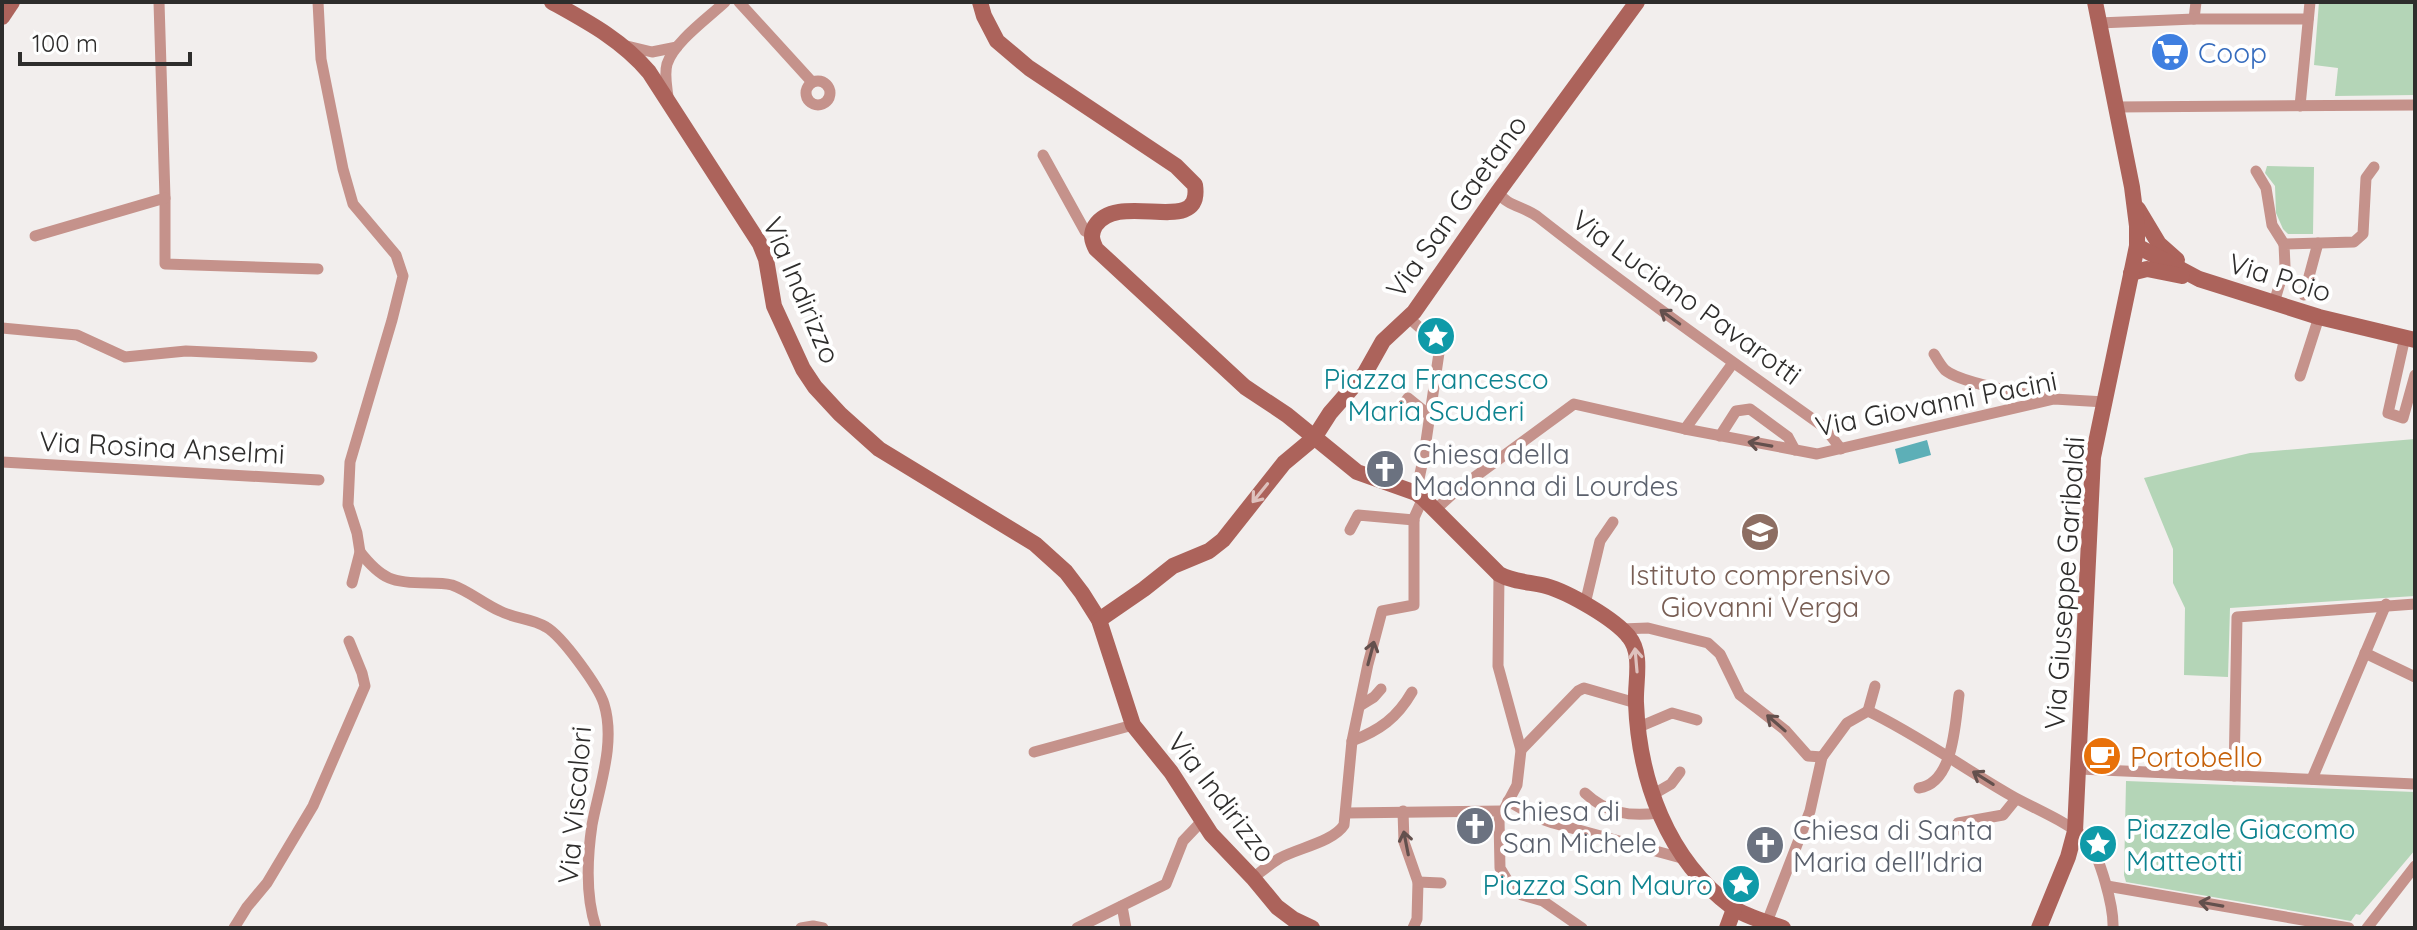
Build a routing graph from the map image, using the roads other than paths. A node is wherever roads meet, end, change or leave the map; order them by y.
1 (12, 2) edge
2 (159, 2) edge
3 (318, 2) edge
4 (552, 2) edge
5 (725, 2) edge
6 (739, 2) edge
7 (977, 2) edge
8 (1637, 2) edge
9 (2095, 2) edge
10 (2196, 2) edge
11 (2310, 2) edge
12 (2, 17) edge
13 (2194, 19) junction
14 (2308, 19) junction
15 (2099, 23) junction
16 (621, 43) junction
17 (677, 47) junction
18 (812, 82) dead end
19 (668, 101) junction
20 (2415, 105) edge
21 (2300, 106) junction
22 (2116, 107) junction
23 (1043, 155) dead end
24 (2374, 167) dead end
25 (2256, 171) dead end
26 (1498, 192) junction
27 (165, 198) junction
28 (2134, 202) junction
29 (1092, 235) junction
30 (35, 236) dead end
31 (2318, 243) junction
32 (2284, 244) junction
33 (2137, 246) junction
34 (318, 269) dead end
35 (2131, 273) junction
36 (2199, 279) junction
37 (2304, 295) dead end
38 (2274, 303) junction
39 (2319, 317) junction
40 (1409, 318) junction
41 (2, 328) edge
42 (2410, 339) edge
43 (1934, 354) dead end
44 (312, 357) dead end
45 (1733, 363) junction
46 (2397, 373) junction
47 (2300, 376) dead end
48 (2414, 376) edge
49 (2054, 399) junction
50 (2105, 402) junction
51 (1403, 405) dead end
52 (1429, 415) junction
53 (1685, 429) junction
54 (1720, 436) junction
55 (1314, 438) junction
56 (1841, 449) junction
57 (1795, 450) junction
58 (2, 462) edge
59 (319, 480) dead end
60 (1426, 502) junction
61 (1414, 519) junction
62 (1613, 522) dead end
63 (1350, 530) dead end
64 (360, 552) junction
65 (1499, 574) junction
66 (352, 583) dead end
67 (1585, 604) junction
68 (2386, 604) junction
69 (2415, 604) edge
70 (1099, 620) junction
71 (1622, 629) junction
72 (349, 641) dead end
73 (2365, 653) junction
74 (2415, 677) edge
75 (1875, 686) dead end
76 (1381, 689) dead end
77 (1412, 692) dead end
78 (1959, 695) dead end
79 (1636, 703) junction
80 (1361, 705) junction
81 (1868, 711) junction
82 (1697, 720) dead end
83 (1133, 725) junction
84 (1639, 727) junction
85 (1352, 741) junction
86 (1521, 750) junction
87 (1034, 752) dead end
88 (1822, 757) junction
89 (1950, 757) junction
90 (2079, 769) junction
91 (1680, 772) dead end
92 (2234, 776) junction
93 (2312, 779) junction
94 (2415, 784) edge
95 (1919, 788) dead end
96 (1585, 793) dead end
97 (1652, 795) junction
98 (2016, 799) junction
99 (1505, 806) junction
100 (1403, 811) junction
101 (1346, 813) junction
102 (1658, 813) junction
103 (1202, 821) junction
104 (2075, 831) junction
105 (1953, 834) dead end
106 (1687, 860) junction
107 (2415, 866) edge
108 (1253, 878) junction
109 (1418, 882) junction
110 (1441, 883) dead end
111 (2107, 886) junction
112 (1122, 906) junction
113 (1734, 909) junction
114 (2285, 923) edge
115 (1771, 926) edge
116 (234, 928) edge
117 (596, 928) edge
118 (1077, 928) edge
119 (1126, 928) edge
120 (1312, 928) edge
121 (1413, 928) edge
122 (1582, 928) edge
123 (1727, 928) edge
124 (2039, 928) edge
125 (2113, 928) edge
126 (2349, 928) edge
127 (2367, 928) edge

1 - 12 street
2 - 27 street
3 - 64 street
4 - 16 street, Via Indirizzo
5 - 17 street
6 - 18 street
7 - 29 street
8 - 26 street, Via San Gaetano
9 - 15 street, Via Giuseppe Garibaldi
10 - 13 street
11 - 14 street
13 - 14 street
13 - 15 street
14 - 21 street
15 - 22 street, Via Giuseppe Garibaldi
16 - 17 street
16 - 19 street, Via Indirizzo
17 - 19 street
19 - 70 street, Via Indirizzo
20 - 21 street
21 - 22 street
22 - 28 street, Via Giuseppe Garibaldi
23 - 29 street
24 - 31 street
25 - 32 street
26 - 40 street, Via San Gaetano
45 -> 26 street, Via Luciano Pavarotti
27 - 30 street
27 - 34 street
28 - 33 street, Via Giuseppe Garibaldi
28 - 36 street
29 - 55 street
31 - 32 street
31 - 37 street
32 - 38 street
33 - 35 street, Via Giuseppe Garibaldi
33 - 36 street, Via Poio
35 - 36 street
35 - 50 street, Via Giuseppe Garibaldi
36 - 38 street, Via Poio
38 - 39 street, Via Poio
39 - 42 street, Via Poio
39 - 47 street
40 - 52 street
40 - 55 street, Via San Gaetano
41 - 44 street
42 - 46 street
43 - 49 street
45 - 53 street
45 - 56 street, Via Luciano Pavarotti
46 - 48 street
46 - 48 street
49 - 50 street, Via Giovanni Pacini
49 - 56 street, Via Giovanni Pacini
50 - 90 street, Via Giuseppe Garibaldi
51 - 52 street
52 - 60 street
53 - 54 street, Via Giovanni Pacini
53 - 60 street, Via Giovanni Pacini
57 -> 54 street, Via Giovanni Pacini
54 - 57 street
55 - 60 street
55 -> 70 street, Via San Gaetano
56 - 57 street, Via Giovanni Pacini
58 - 59 street, Via Rosina Anselmi
60 - 61 street
60 - 65 street
61 - 63 street
80 -> 61 street
62 - 67 street
64 - 66 street
64 - 117 street, Via Viscalori
65 - 67 street
65 - 86 street
67 - 71 street
68 - 69 street
68 - 73 street
68 - 92 street
70 - 83 street, Via Indirizzo
79 -> 71 street
88 -> 71 street
72 - 116 street
73 - 74 street
73 - 93 street
75 - 81 street
76 - 80 street
77 - 85 street
78 - 89 street
79 - 84 street
79 - 86 street
80 - 85 street
81 - 88 street
81 - 89 street
82 - 84 street
83 - 87 street, Via Indirizzo
83 - 103 street, Via Indirizzo
84 - 97 street
85 - 101 street
86 - 99 street
88 - 115 street
89 - 95 street
98 -> 89 street
90 - 92 street
90 - 104 street, Via Giuseppe Garibaldi
91 - 97 street
92 - 93 street
93 - 94 street
96 - 102 street
97 - 102 street
98 - 104 street
98 - 105 street
99 - 100 street
99 - 106 street
99 - 122 street
100 - 101 street
109 -> 100 street
101 - 108 street
102 - 106 street
103 - 108 street, Via Indirizzo
103 - 112 street
104 - 111 street
104 - 124 street, Via Giuseppe Garibaldi
106 - 113 street
107 - 127 street
108 - 120 street, Via Indirizzo
109 - 110 street
109 - 121 street
114 -> 111 street
111 - 125 street
112 - 118 street
112 - 119 street
113 - 115 street
113 - 123 street
114 - 126 street

